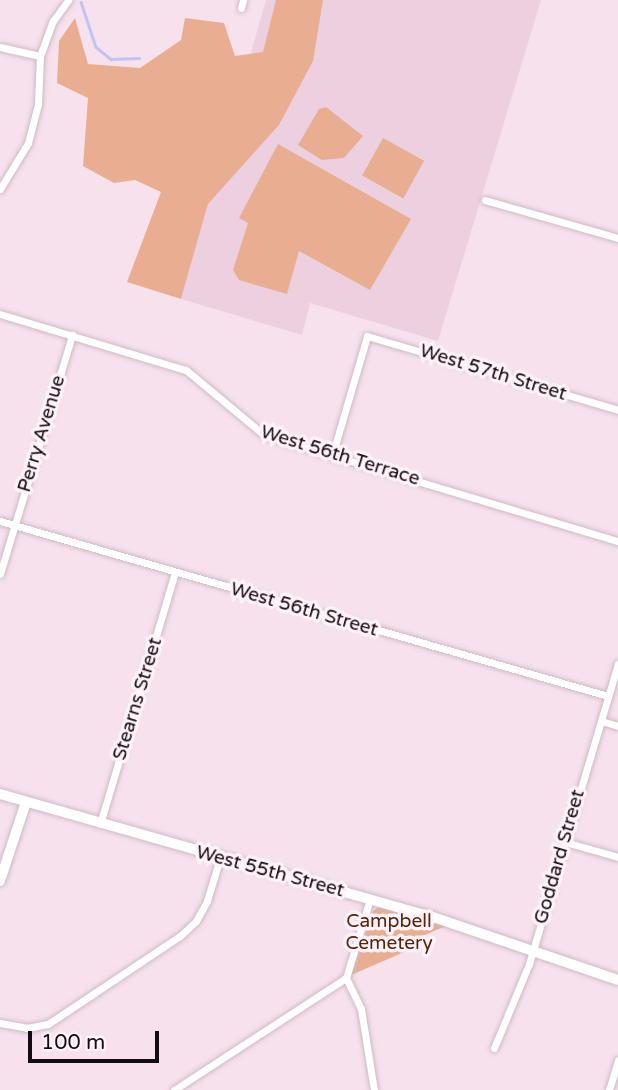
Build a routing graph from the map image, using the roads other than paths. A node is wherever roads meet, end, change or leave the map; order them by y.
1 (68, 0) edge
2 (0, 47) edge
3 (40, 56) junction
4 (2, 176) edge
5 (0, 189) edge
6 (485, 200) dead end
7 (618, 238) edge
8 (0, 314) edge
9 (72, 335) junction
10 (618, 410) edge
11 (332, 456) junction
12 (0, 522) edge
13 (14, 526) junction
14 (618, 541) edge
15 (175, 573) junction
16 (0, 574) edge
17 (618, 664) edge
18 (608, 696) junction
19 (601, 721) junction
20 (618, 726) edge
21 (0, 794) edge
22 (26, 802) junction
23 (100, 824) junction
24 (565, 842) junction
25 (618, 857) edge
26 (220, 858) junction
27 (0, 881) edge
28 (370, 899) junction
29 (532, 953) junction
30 (346, 978) junction
31 (618, 979) edge
32 (0, 1023) edge
33 (494, 1048) dead end
34 (618, 1060) edge
35 (174, 1090) edge
36 (373, 1090) edge
37 (609, 1090) edge

1 - 3 street
2 - 3 street
3 - 4 street
4 - 5 street
6 - 7 street
8 - 9 street, West 56th Terrace
9 - 11 street, West 56th Terrace
9 - 13 street, Perry Avenue
10 - 11 street, West 57th Street
11 - 14 street, West 56th Terrace
12 - 13 street, West 56th Street
13 - 15 street, West 56th Street
13 - 16 street, Perry Avenue
15 - 18 street, West 56th Street
15 - 23 street, Stearns Street
17 - 18 street, Goddard Street
18 - 19 street, Goddard Street
19 - 20 street
19 - 24 street, Goddard Street
21 - 22 street, West 55th Street
22 - 23 street, West 55th Street
22 - 27 street
23 - 26 street, West 55th Street
24 - 25 street
24 - 29 street, Goddard Street
26 - 28 street, West 55th Street
26 - 32 street
28 - 29 street, West 55th Street
28 - 30 street
29 - 31 street, West 55th Street
29 - 33 street, Goddard Street
30 - 35 street
30 - 36 street
34 - 37 street

